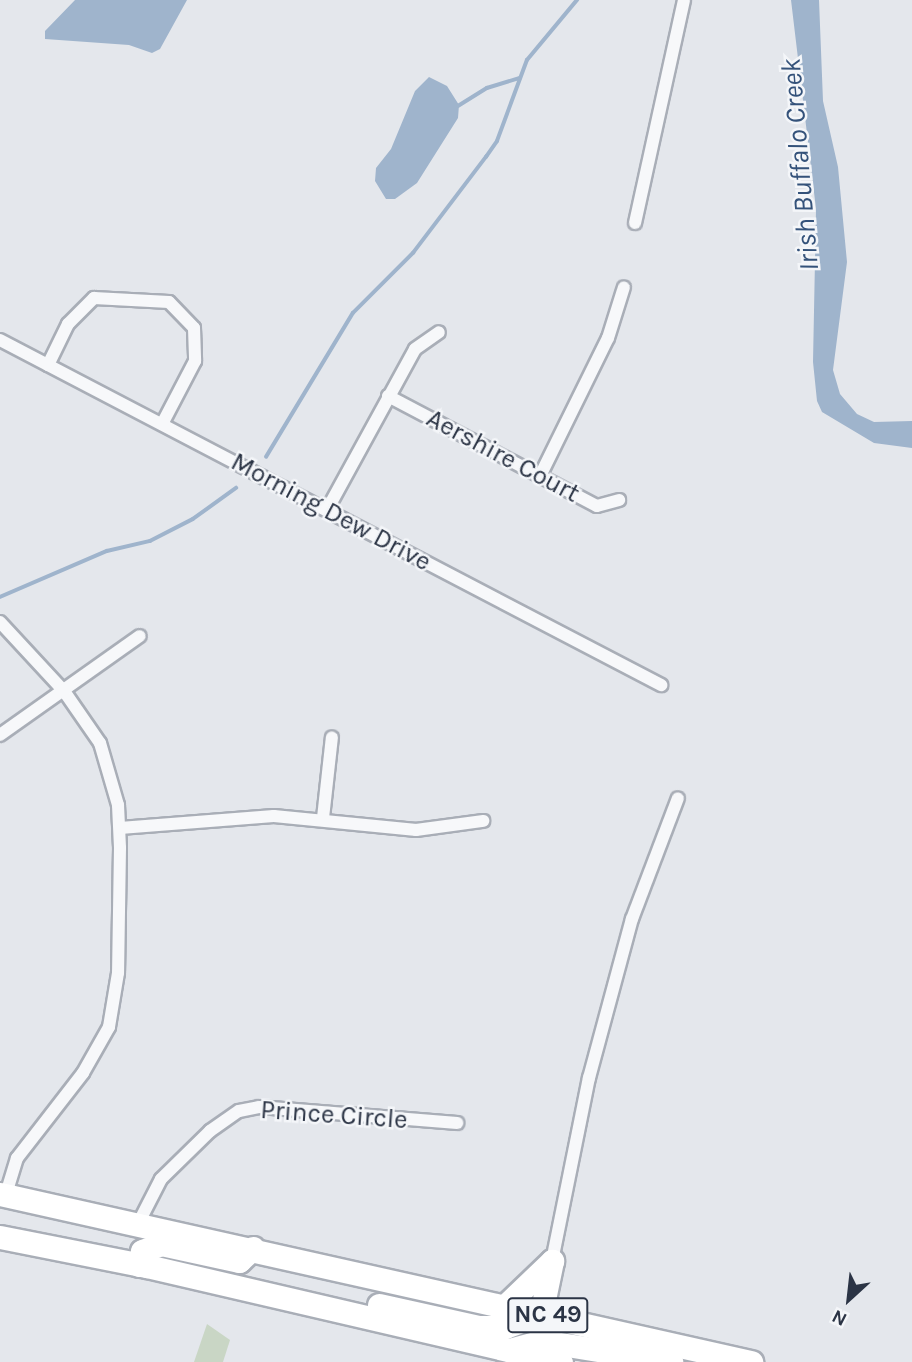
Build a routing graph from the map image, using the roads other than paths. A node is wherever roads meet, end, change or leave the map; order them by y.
1 (684, 0) edge
2 (635, 223) dead end
3 (624, 287) dead end
4 (439, 332) dead end
5 (0, 340) edge
6 (48, 365) junction
7 (388, 396) junction
8 (162, 424) junction
9 (540, 476) junction
10 (620, 500) dead end
11 (327, 510) junction
12 (0, 622) edge
13 (140, 636) dead end
14 (661, 685) dead end
15 (64, 691) junction
16 (0, 736) edge
17 (332, 737) dead end
18 (678, 798) dead end
19 (323, 818) junction
20 (483, 821) dead end
21 (120, 828) junction
22 (457, 1123) dead end
23 (3, 1195) edge
24 (139, 1222) junction
25 (0, 1237) edge
26 (253, 1248) junction
27 (552, 1261) junction
28 (139, 1265) junction
29 (506, 1305) junction
30 (541, 1314) junction
31 (363, 1316) junction
32 (694, 1349) junction
33 (501, 1357) edge
34 (554, 1361) edge
35 (672, 1362) edge
36 (751, 1362) edge

1 - 2 street
3 - 9 street
4 - 7 street
5 - 6 street, Morning Dew Drive
6 - 8 street, Morning Dew Drive
6 - 8 street
7 - 9 street, Aershire Court
7 - 11 street
8 - 11 street, Morning Dew Drive
9 - 10 street, Aershire Court
11 - 14 street, Morning Dew Drive
12 - 15 street
13 - 15 street
15 - 16 street
15 - 21 street
17 - 19 street
18 - 27 street
19 - 20 street
19 - 21 street
21 - 23 street
22 - 24 street, Prince Circle
23 - 24 highway, NC 49
24 - 26 highway, NC 49
25 - 28 highway, NC 49
26 - 28 highway
26 - 29 highway, NC 49
27 - 29 highway
27 - 30 highway
28 - 31 highway, NC 49
29 - 30 highway, NC 49
30 - 31 highway
30 - 32 highway, NC 49
31 - 33 highway, NC 49
32 - 35 highway
32 - 36 highway, NC 49
33 - 34 highway, NC 49
33 - 35 highway

